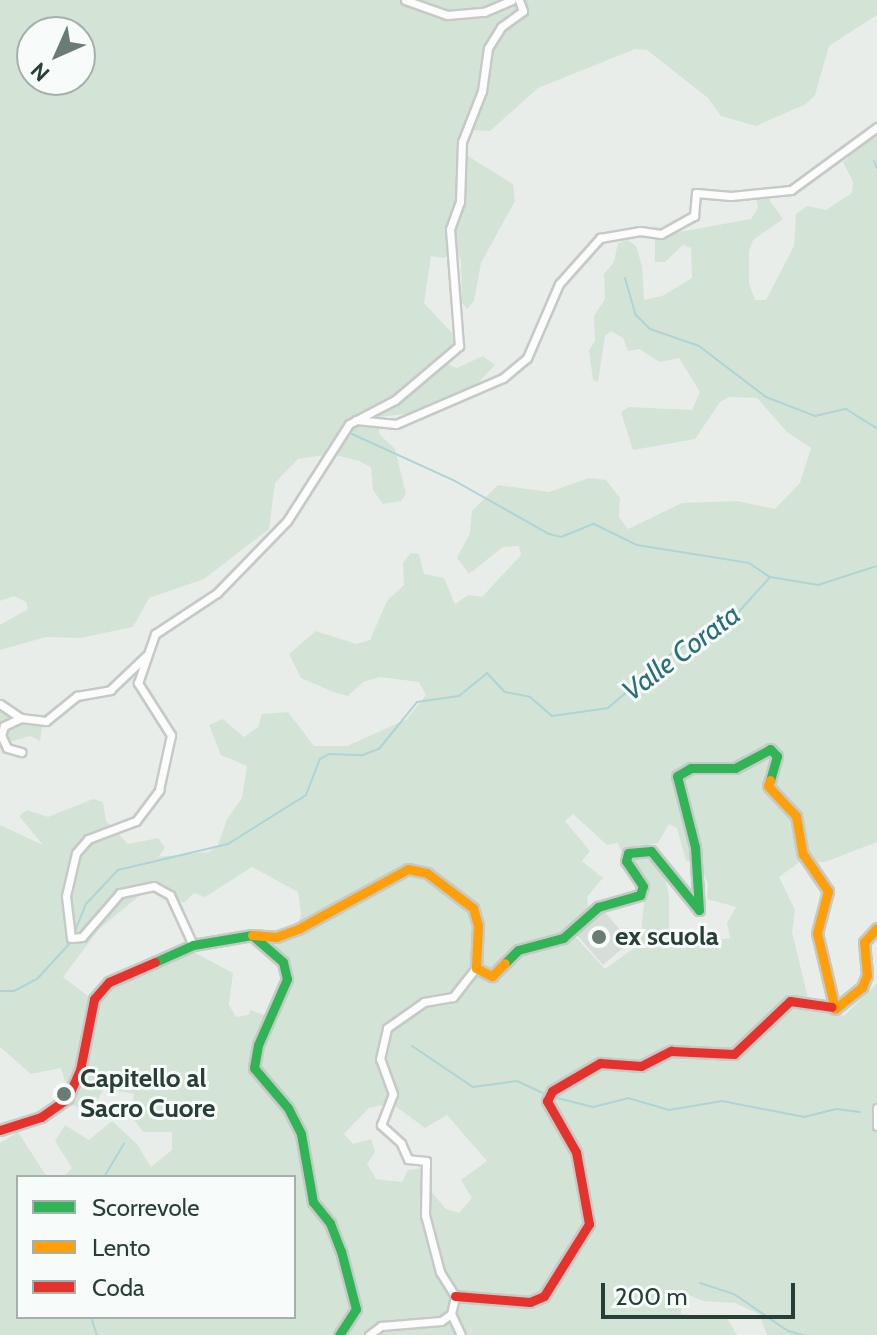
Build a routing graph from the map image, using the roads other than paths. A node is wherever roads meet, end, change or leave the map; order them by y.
1 (405, 0) edge
2 (512, 0) edge
3 (519, 0) edge
4 (877, 127) edge
5 (356, 420) junction
6 (146, 656) junction
7 (0, 704) edge
8 (21, 718) junction
9 (21, 752) dead end
10 (877, 928) edge
11 (252, 935) junction
12 (193, 945) junction
13 (476, 968) junction
14 (832, 1007) junction
15 (877, 1108) edge
16 (877, 1126) edge
17 (0, 1130) edge
18 (455, 1296) junction
19 (451, 1314) junction
20 (339, 1335) edge
21 (369, 1335) edge
22 (461, 1335) edge

1 - 2 street
3 - 5 street
4 - 5 street
5 - 6 street
6 - 8 street
6 - 12 street
7 - 8 street
8 - 9 street
10 - 14 street
11 - 12 street
11 - 13 street
11 - 20 street
12 - 17 street
13 - 14 street
13 - 18 street
14 - 18 street
15 - 16 street
18 - 19 street
19 - 21 street
19 - 22 street

